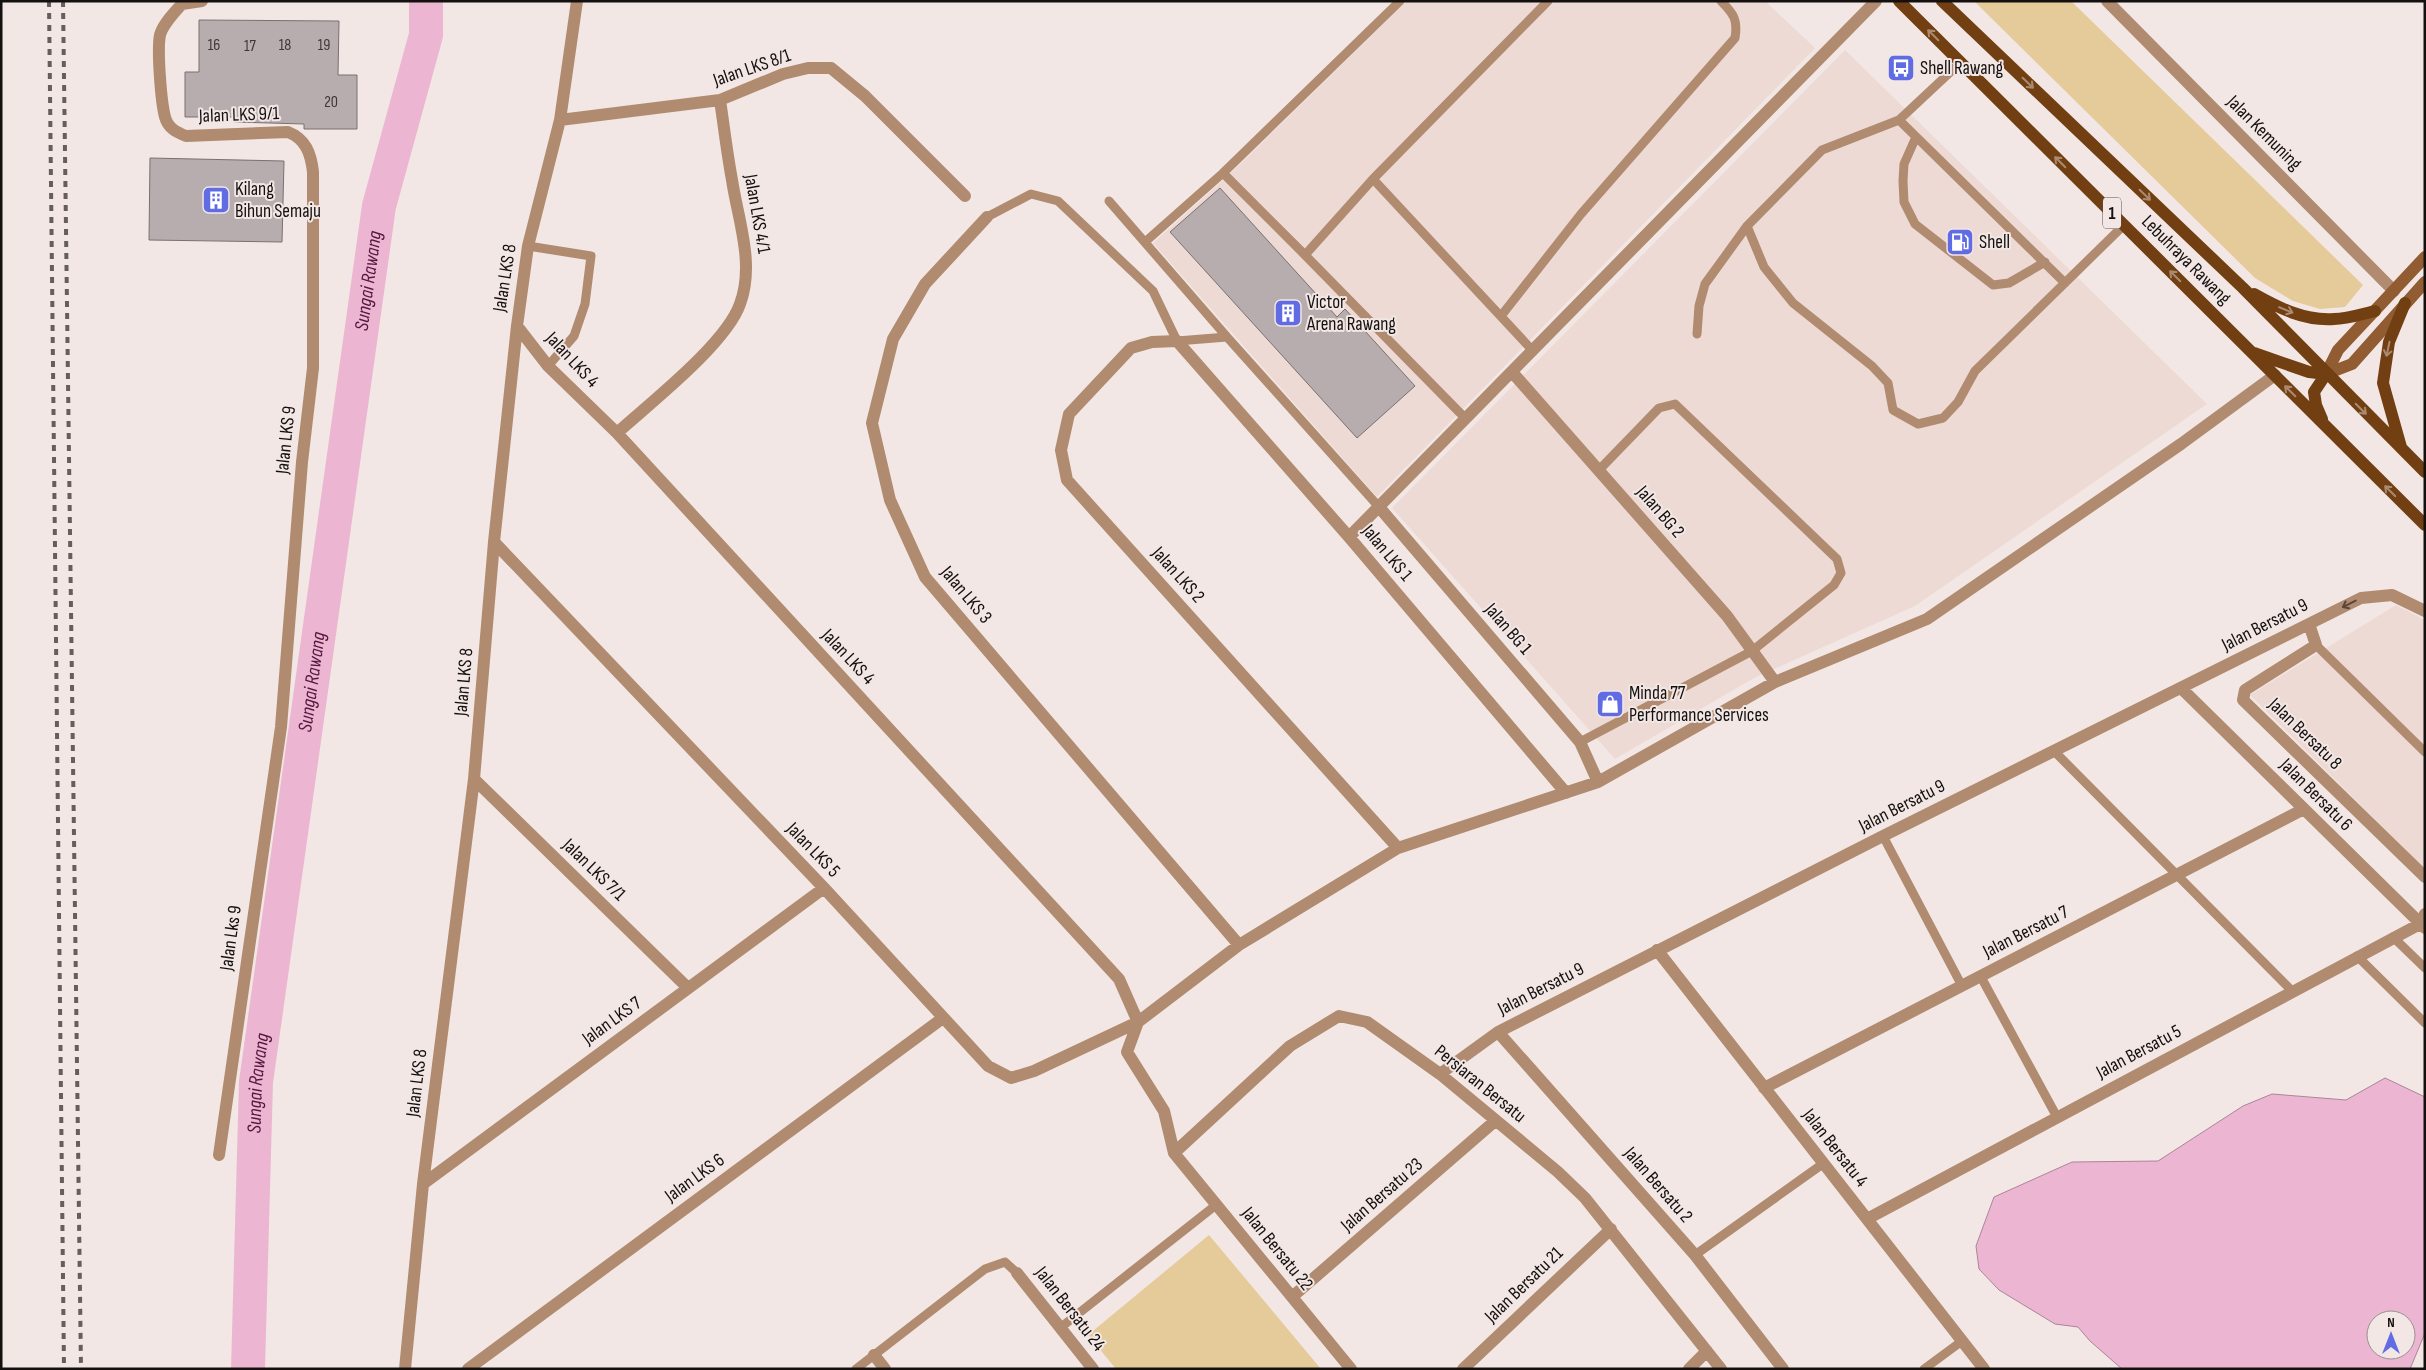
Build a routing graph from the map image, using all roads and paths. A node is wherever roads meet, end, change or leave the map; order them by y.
1 (202, 1) edge
2 (577, 1) edge
3 (1400, 1) edge
4 (1548, 1) edge
5 (1721, 1) edge
6 (1876, 1) edge
7 (1899, 1) edge
8 (1942, 1) edge
9 (2108, 1) edge
10 (1960, 62) junction
11 (720, 100) junction
12 (560, 120) junction
13 (1899, 120) junction
14 (1916, 137) junction
15 (311, 156) joint
16 (1223, 173) junction
17 (1373, 179) junction
18 (965, 196) dead end
19 (1109, 200) dead end
20 (986, 217) joint
21 (2124, 225) junction
22 (1747, 226) junction
23 (1145, 242) junction
24 (528, 246) junction
25 (1305, 255) junction
26 (2425, 257) edge
27 (2044, 262) junction
28 (2066, 282) junction
29 (2425, 282) edge
30 (2243, 288) junction
31 (2394, 291) junction
32 (2405, 303) junction
33 (2375, 311) junction
34 (1501, 316) junction
35 (517, 326) junction
36 (1697, 334) dead end
37 (1228, 337) junction
38 (1177, 341) junction
39 (1533, 351) junction
40 (2251, 352) junction
41 (548, 366) junction
42 (1512, 372) junction
43 (2326, 374) junction
44 (2275, 375) junction
45 (1466, 420) junction
46 (2325, 426) junction
47 (617, 433) junction
48 (2402, 450) junction
49 (1598, 471) junction
50 (2425, 472) edge
51 (1379, 507) junction
52 (2425, 526) edge
53 (1349, 538) junction
54 (494, 542) junction
55 (2425, 611) edge
56 (2309, 624) junction
57 (2316, 645) junction
58 (1752, 651) junction
59 (1775, 682) junction
60 (2181, 688) junction
61 (281, 727) joint
62 (1580, 742) junction
63 (2054, 751) junction
64 (2425, 752) edge
65 (474, 779) junction
66 (1598, 782) junction
67 (1566, 793) junction
68 (2304, 809) junction
69 (1883, 836) junction
70 (1398, 848) junction
71 (2176, 876) junction
72 (2425, 877) edge
73 (824, 888) junction
74 (2423, 922) edge
75 (2393, 937) junction
76 (1239, 945) junction
77 (1657, 950) junction
78 (2357, 956) junction
79 (2425, 968) edge
80 (1980, 977) junction
81 (1962, 986) junction
82 (688, 988) junction
83 (2292, 991) junction
84 (943, 1018) junction
85 (1138, 1022) junction
86 (2425, 1023) edge
87 (1498, 1032) junction
88 (1440, 1074) junction
89 (1764, 1088) junction
90 (2057, 1117) junction
91 (1495, 1121) junction
92 (1174, 1153) junction
93 (219, 1154) dead end
94 (1824, 1163) junction
95 (423, 1184) junction
96 (1216, 1205) junction
97 (1867, 1219) junction
98 (1610, 1229) junction
99 (1695, 1255) junction
100 (1017, 1273) joint
101 (1292, 1297) junction
102 (1060, 1328) junction
103 (1962, 1341) junction
104 (1707, 1351) junction
105 (874, 1355) junction
106 (405, 1369) edge
107 (468, 1369) edge
108 (856, 1369) edge
109 (885, 1369) edge
110 (1092, 1369) edge
111 (1351, 1369) edge
112 (1463, 1369) edge
113 (1689, 1369) edge
114 (1720, 1369) edge
115 (1783, 1369) edge
116 (1924, 1369) edge
117 (1984, 1369) edge

1 - 15 street, Jalan LKS 9/1
2 - 12 street, Jalan LKS 8
3 - 16 lane
4 - 17 lane
5 - 34 lane
6 - 39 street
10 -> 7 main road, Lebuhraya Rawang / 1
8 -> 30 main road, Lebuhraya Rawang / 1
9 - 31 street, Jalan Kemuning
10 - 13 lane
21 -> 10 main road, Lebuhraya Rawang / 1
11 - 12 street, Jalan LKS 8/1
11 - 18 street, Jalan LKS 8/1
11 - 47 street, Jalan LKS 4/1
12 - 24 street, Jalan LKS 8
13 - 14 lane
13 - 22 lane
14 - 27 lane
14 - 27 lane
15 - 61 street, Jalan LKS 9
16 - 23 lane
16 - 25 lane
17 - 25 lane
17 - 34 lane
19 - 23 lane
20 - 38 lane
20 - 76 street, Jalan LKS 3
21 - 28 lane
40 -> 21 main road, Lebuhraya Rawang / 1
22 - 28 lane
22 - 36 lane
23 - 37 lane
24 - 35 street, Jalan LKS 8
24 - 41 lane
25 - 45 lane
26 - 31 street
27 - 28 lane
29 - 32 street
30 -> 33 main road
30 - 43 main road, Lebuhraya Rawang / 1
31 - 33 street
32 - 43 street
32 -> 48 main road
33 - 43 street
34 - 39 lane
35 - 41 street, Jalan LKS 4
35 - 54 street, Jalan LKS 8
37 - 38 lane
37 - 51 lane
38 - 53 street, Jalan LKS 1
38 - 70 street, Jalan LKS 2
39 - 42 street
40 - 43 main road
40 - 44 main road, Lebuhraya Rawang / 1
41 - 47 street, Jalan LKS 4
42 - 45 street
42 - 49 street, Jalan BG 2
43 - 46 main road
43 -> 48 main road, Lebuhraya Rawang / 1
46 -> 44 main road, Lebuhraya Rawang / 1
44 - 59 street
45 - 51 street
52 -> 46 main road, Lebuhraya Rawang / 1
47 - 85 street, Jalan LKS 4
48 - 50 main road, Lebuhraya Rawang / 1
49 - 58 street, Jalan BG 2
49 - 58 lane
51 - 53 street
51 - 62 street, Jalan BG 1
53 - 67 street, Jalan LKS 1
54 - 65 street, Jalan LKS 8
54 - 73 street, Jalan LKS 5
55 -> 56 street, Jalan Bersatu 9
56 - 57 street
56 - 60 street, Jalan Bersatu 9
57 - 64 lane
57 - 72 street, Jalan Bersatu 8
58 - 59 street, Jalan BG 2
58 - 62 lane
59 - 66 street
60 - 63 street, Jalan Bersatu 9
60 - 68 street, Jalan Bersatu 6
61 - 93 street, Jalan Lks 9
62 - 66 street, Jalan BG 1
63 - 69 street, Jalan Bersatu 9
63 - 71 lane
65 - 82 street, Jalan LKS 7/1
65 - 95 street, Jalan LKS 8
66 - 67 street
67 - 70 street
68 - 71 street, Jalan Bersatu 7
68 - 74 street, Jalan Bersatu 6
69 - 77 street, Jalan Bersatu 9
69 - 81 lane
70 - 76 street
71 - 80 street, Jalan Bersatu 7
71 - 83 lane
73 - 82 street, Jalan LKS 7
73 - 84 street, Jalan LKS 5
74 - 75 street, Jalan Bersatu 5
75 - 78 street, Jalan Bersatu 5
75 - 79 lane
76 - 85 street
77 - 87 street, Jalan Bersatu 9
77 - 89 street, Jalan Bersatu 4
78 - 83 street, Jalan Bersatu 5
78 - 86 lane
80 - 81 street, Jalan Bersatu 7
80 - 90 lane
81 - 89 street, Jalan Bersatu 7
82 - 95 street, Jalan LKS 7
83 - 90 street, Jalan Bersatu 5
84 - 85 street, Jalan LKS 5
84 - 107 street, Jalan LKS 6
85 - 92 street
87 - 88 street, Jalan Bersatu 9
87 - 99 street, Jalan Bersatu 2
88 - 91 street, Persiaran Bersatu
88 - 92 street, Persiaran Bersatu
89 - 94 street, Jalan Bersatu 4
90 - 97 street, Jalan Bersatu 5
91 - 98 street, Persiaran Bersatu
91 - 101 street, Jalan Bersatu 23
92 - 96 street, Jalan Bersatu 22
94 - 97 street, Jalan Bersatu 4
94 - 99 lane
95 - 106 street, Jalan LKS 8
96 - 101 street, Jalan Bersatu 22
96 - 102 lane
97 - 103 street, Jalan Bersatu 4
98 - 104 street, Persiaran Bersatu
98 - 112 street, Jalan Bersatu 21
99 - 115 street, Jalan Bersatu 2
100 - 102 street, Jalan Bersatu 24
100 - 105 lane
101 - 111 street, Jalan Bersatu 22
102 - 110 street, Jalan Bersatu 24
103 - 116 lane
103 - 117 street, Jalan Bersatu 4
104 - 113 street
104 - 114 street, Persiaran Bersatu
105 - 108 lane
105 - 109 street

